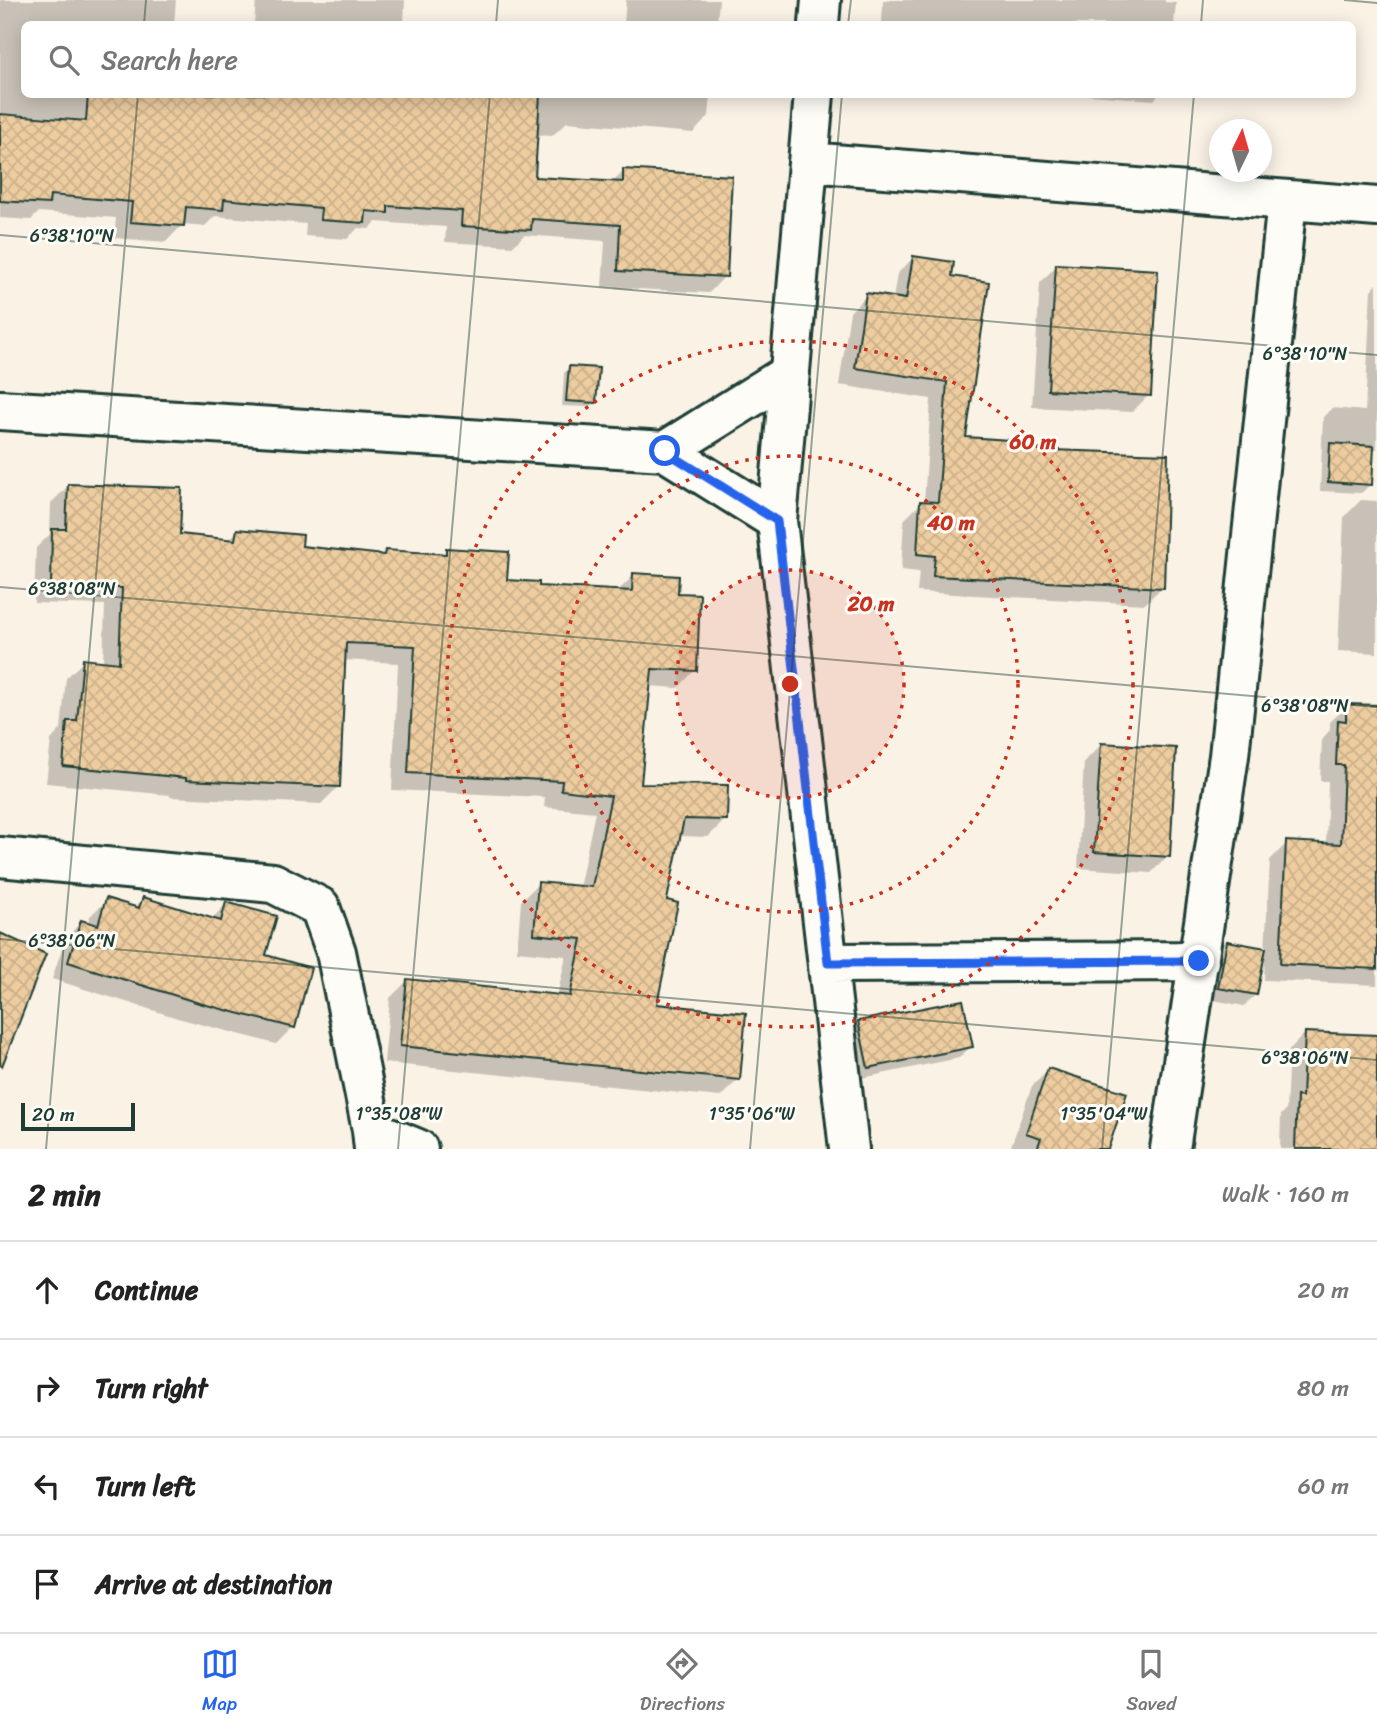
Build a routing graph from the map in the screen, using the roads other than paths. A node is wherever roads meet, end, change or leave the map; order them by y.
1 (821, 0) edge
2 (819, 21) edge
3 (814, 98) edge
4 (808, 162) junction
5 (1287, 201) junction
6 (1377, 206) edge
7 (790, 373) junction
8 (0, 410) edge
9 (665, 451) junction
10 (777, 521) junction
11 (0, 856) edge
12 (1199, 961) junction
13 (828, 963) junction
14 (373, 1140) edge
15 (418, 1149) edge
16 (849, 1149) edge
17 (1170, 1149) edge

1 - 2 street
3 - 4 street
4 - 5 street
4 - 7 street
5 - 6 street
5 - 12 street
7 - 9 street
7 - 10 street
8 - 9 street
9 - 10 street
10 - 13 street
11 - 14 street
12 - 13 street
12 - 17 street
13 - 16 street
14 - 15 street

